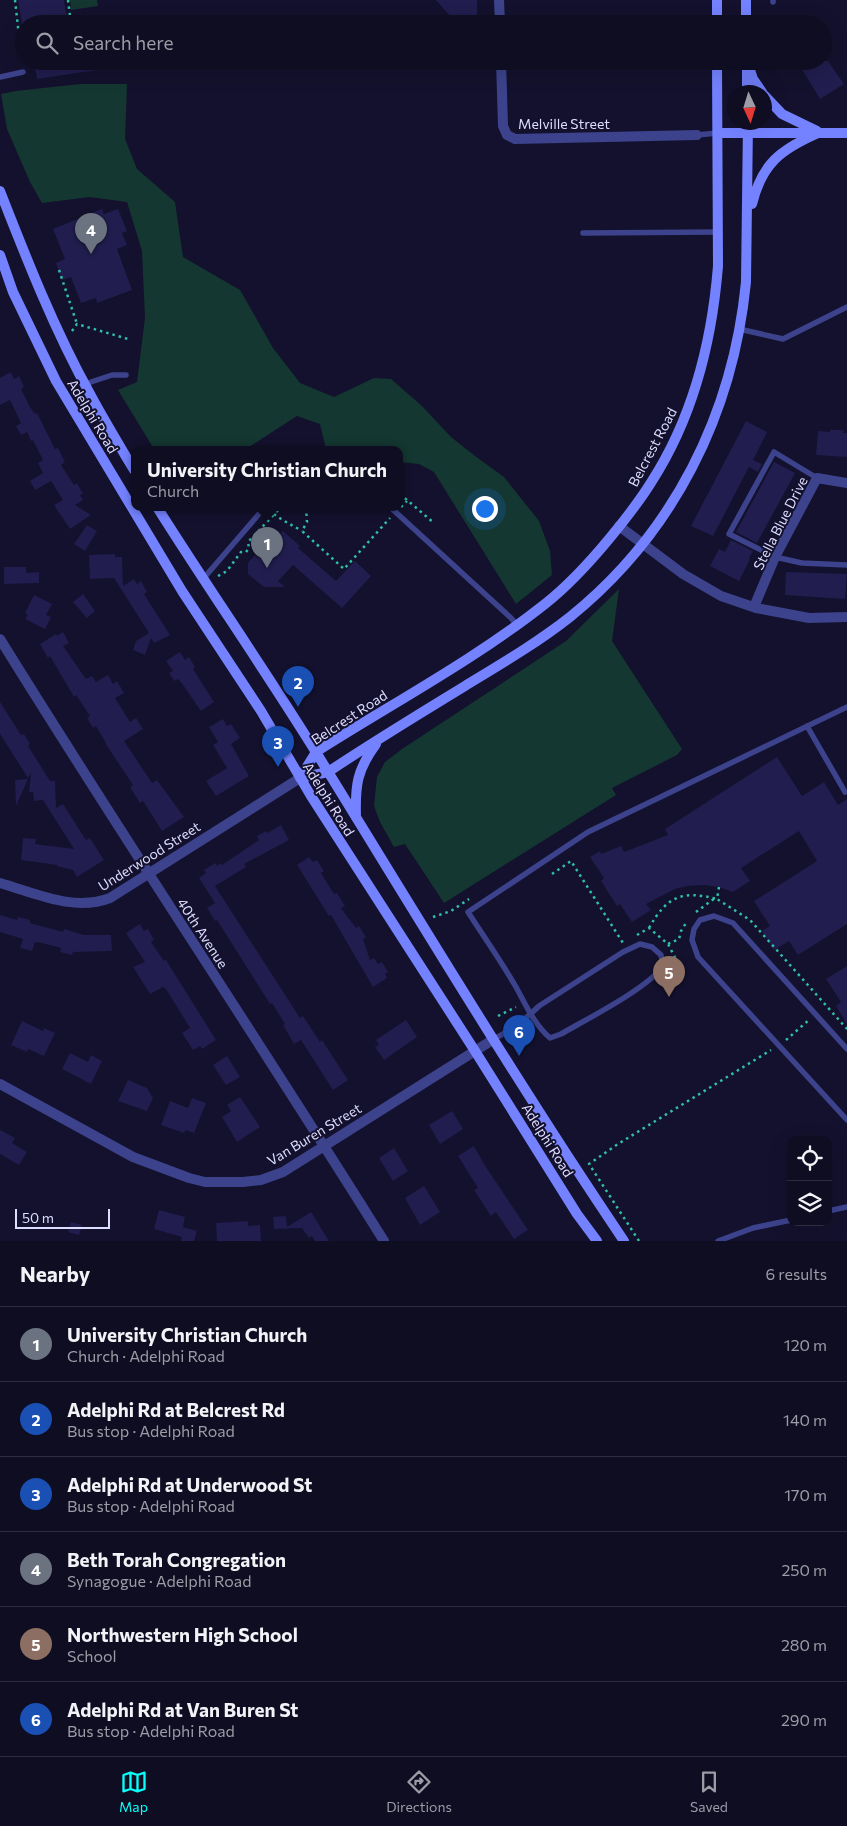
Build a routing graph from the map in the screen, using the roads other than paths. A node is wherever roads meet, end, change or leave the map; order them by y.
1 (500, 0) edge
2 (717, 0) edge
3 (746, 0) edge
4 (500, 15) edge
5 (717, 15) edge
6 (746, 15) edge
7 (501, 70) edge
8 (717, 70) edge
9 (747, 70) edge
10 (750, 70) edge
11 (23, 72) dead end
12 (0, 78) edge
13 (747, 85) edge
14 (757, 85) edge
15 (772, 103) edge
16 (736, 130) edge
17 (748, 130) edge
18 (772, 130) edge
19 (847, 131) edge
20 (718, 133) junction
21 (820, 133) junction
22 (696, 135) joint
23 (0, 191) edge
24 (748, 220) junction
25 (718, 232) junction
26 (583, 233) dead end
27 (0, 256) edge
28 (847, 307) edge
29 (739, 329) junction
30 (126, 375) dead end
31 (85, 384) junction
32 (131, 465) edge
33 (817, 478) junction
34 (847, 483) edge
35 (131, 506) edge
36 (134, 511) edge
37 (159, 511) edge
38 (261, 511) edge
39 (395, 511) edge
40 (619, 526) junction
41 (643, 544) junction
42 (775, 557) junction
43 (847, 565) edge
44 (202, 580) junction
45 (754, 607) junction
46 (847, 617) edge
47 (517, 625) junction
48 (0, 639) edge
49 (847, 707) edge
50 (807, 726) junction
51 (380, 738) junction
52 (316, 752) junction
53 (328, 772) junction
54 (300, 778) junction
55 (845, 792) dead end
56 (356, 818) junction
57 (148, 873) junction
58 (0, 883) edge
59 (530, 1014) junction
60 (494, 1039) junction
61 (847, 1049) edge
62 (475, 1051) junction
63 (0, 1084) edge
64 (847, 1120) edge
65 (324, 1145) junction
66 (847, 1207) edge
67 (832, 1210) edge
68 (787, 1221) edge
69 (384, 1241) edge
70 (597, 1241) edge
71 (624, 1241) edge
72 (718, 1241) edge

1 - 4 street
2 - 5 main road
3 - 6 main road
7 - 22 street, Melville Street
8 - 20 main road, Belcrest Road
9 - 13 main road
10 - 14 main road
11 - 12 lane
15 - 21 main road
16 - 20 main road
17 - 24 main road
18 - 21 main road
19 - 21 main road
20 - 22 lane
20 - 25 main road, Belcrest Road
21 - 24 main road
23 - 31 main road, Adelphi Road
24 - 29 main road
25 - 26 lane
25 - 40 main road, Belcrest Road
27 - 35 main road, Adelphi Road
28 - 29 lane
29 - 41 main road
30 - 31 lane
31 - 32 main road, Adelphi Road
33 - 34 street, Stella Blue Drive
33 - 42 street, Stella Blue Drive
33 - 42 lane
36 - 54 main road, Adelphi Road
37 - 44 main road, Adelphi Road
38 - 44 lane
39 - 47 lane
40 - 41 street
40 - 47 main road, Belcrest Road
41 - 45 street
41 - 51 main road
42 - 43 lane
42 - 45 street, Stella Blue Drive
44 - 52 main road, Adelphi Road
45 - 46 street
47 - 52 main road, Belcrest Road
48 - 57 street, 40th Avenue
49 - 50 lane
50 - 55 lane
50 - 59 lane
51 - 53 main road
51 - 56 main road
52 - 53 main road, Adelphi Road
52 - 54 main road, Belcrest Road
53 - 54 main road
53 - 56 main road, Adelphi Road
54 - 57 street, Underwood Street
54 - 62 main road, Adelphi Road
56 - 60 main road, Adelphi Road
57 - 58 street, Underwood Street
57 - 65 street, 40th Avenue
59 - 59 lane
59 - 60 lane
60 - 62 street, Van Buren Street
60 - 71 main road, Adelphi Road
61 - 64 lane
62 - 65 street, Van Buren Street
62 - 70 main road, Adelphi Road
63 - 65 street, Van Buren Street
65 - 69 street, 40th Avenue
66 - 67 lane
68 - 72 lane

